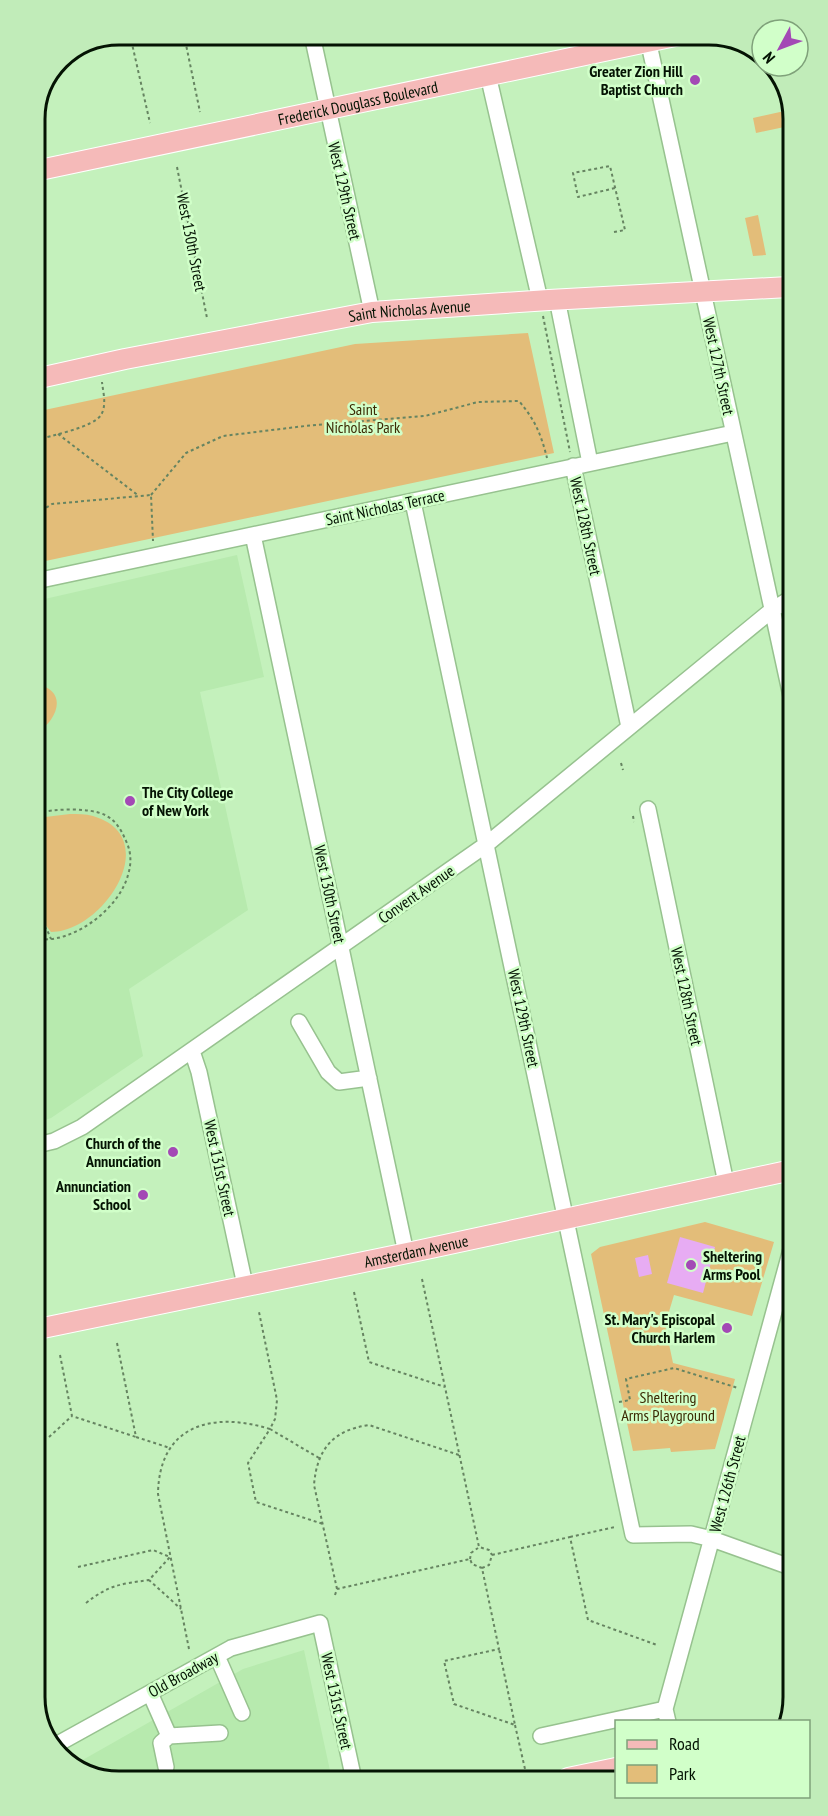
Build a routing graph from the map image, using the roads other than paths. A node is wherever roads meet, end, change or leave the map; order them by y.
1 (314, 45) edge
2 (618, 45) edge
3 (650, 45) edge
4 (488, 75) junction
5 (327, 109) junction
6 (45, 169) edge
7 (783, 287) edge
8 (703, 292) junction
9 (549, 300) junction
10 (372, 312) junction
11 (45, 377) edge
12 (733, 433) junction
13 (590, 463) junction
14 (573, 466) junction
15 (413, 502) junction
16 (253, 535) junction
17 (45, 579) edge
18 (783, 603) edge
19 (772, 610) junction
20 (783, 660) edge
21 (629, 727) junction
22 (648, 809) dead end
23 (487, 844) junction
24 (341, 946) junction
25 (298, 1022) dead end
26 (192, 1051) junction
27 (369, 1078) junction
28 (45, 1143) edge
29 (783, 1172) edge
30 (726, 1183) junction
31 (567, 1219) junction
32 (406, 1253) junction
33 (783, 1279) edge
34 (245, 1285) junction
35 (45, 1328) edge
36 (712, 1539) junction
37 (783, 1564) edge
38 (320, 1623) joint
39 (217, 1656) junction
40 (150, 1693) junction
41 (242, 1713) dead end
42 (666, 1715) edge
43 (636, 1720) edge
44 (615, 1724) edge
45 (220, 1733) dead end
46 (169, 1736) junction
47 (541, 1736) dead end
48 (60, 1742) edge
49 (166, 1767) dead end
50 (352, 1771) edge

1 - 5 street, West 129th Street
2 - 4 main road, Frederick Douglass Boulevard
3 - 8 street, West 127th Street
4 - 5 main road, Frederick Douglass Boulevard
4 - 9 street
5 - 6 main road, Frederick Douglass Boulevard
5 - 10 street, West 129th Street
7 - 8 main road, Saint Nicholas Avenue
8 - 9 main road, Saint Nicholas Avenue
8 - 12 street, West 127th Street
9 - 10 main road, Saint Nicholas Avenue
9 - 13 street
10 - 11 main road, Saint Nicholas Avenue
12 - 13 street, Saint Nicholas Terrace
12 - 19 street, West 127th Street
13 - 14 street, Saint Nicholas Terrace
14 - 15 street, Saint Nicholas Terrace
14 - 21 street, West 128th Street
15 - 16 street, Saint Nicholas Terrace
15 - 23 street, West 129th Street
16 - 17 street, Saint Nicholas Terrace
16 - 24 street, West 130th Street
18 - 19 street, Convent Avenue
19 - 20 street, West 127th Street
19 - 21 street, Convent Avenue
21 - 23 street, Convent Avenue
22 - 30 street, West 128th Street
23 - 24 street, Convent Avenue
23 - 31 street, West 129th Street
24 - 26 street, Convent Avenue
24 - 27 street, West 130th Street
25 - 27 street
26 - 28 street, Convent Avenue
26 - 34 street, West 131st Street
27 - 32 street, West 130th Street
29 - 30 main road, Amsterdam Avenue
30 - 31 main road, Amsterdam Avenue
31 - 32 main road, Amsterdam Avenue
31 - 36 street, West 129th Street
32 - 34 main road, Amsterdam Avenue
33 - 36 street, West 126th Street
34 - 35 main road, Amsterdam Avenue
36 - 37 street
36 - 42 street, West 126th Street
38 - 39 street, Old Broadway
38 - 50 street, West 131st Street
39 - 40 street, Old Broadway
39 - 41 street
40 - 46 street
40 - 48 street, Old Broadway
42 - 43 street
44 - 47 street
45 - 46 street
46 - 49 street

